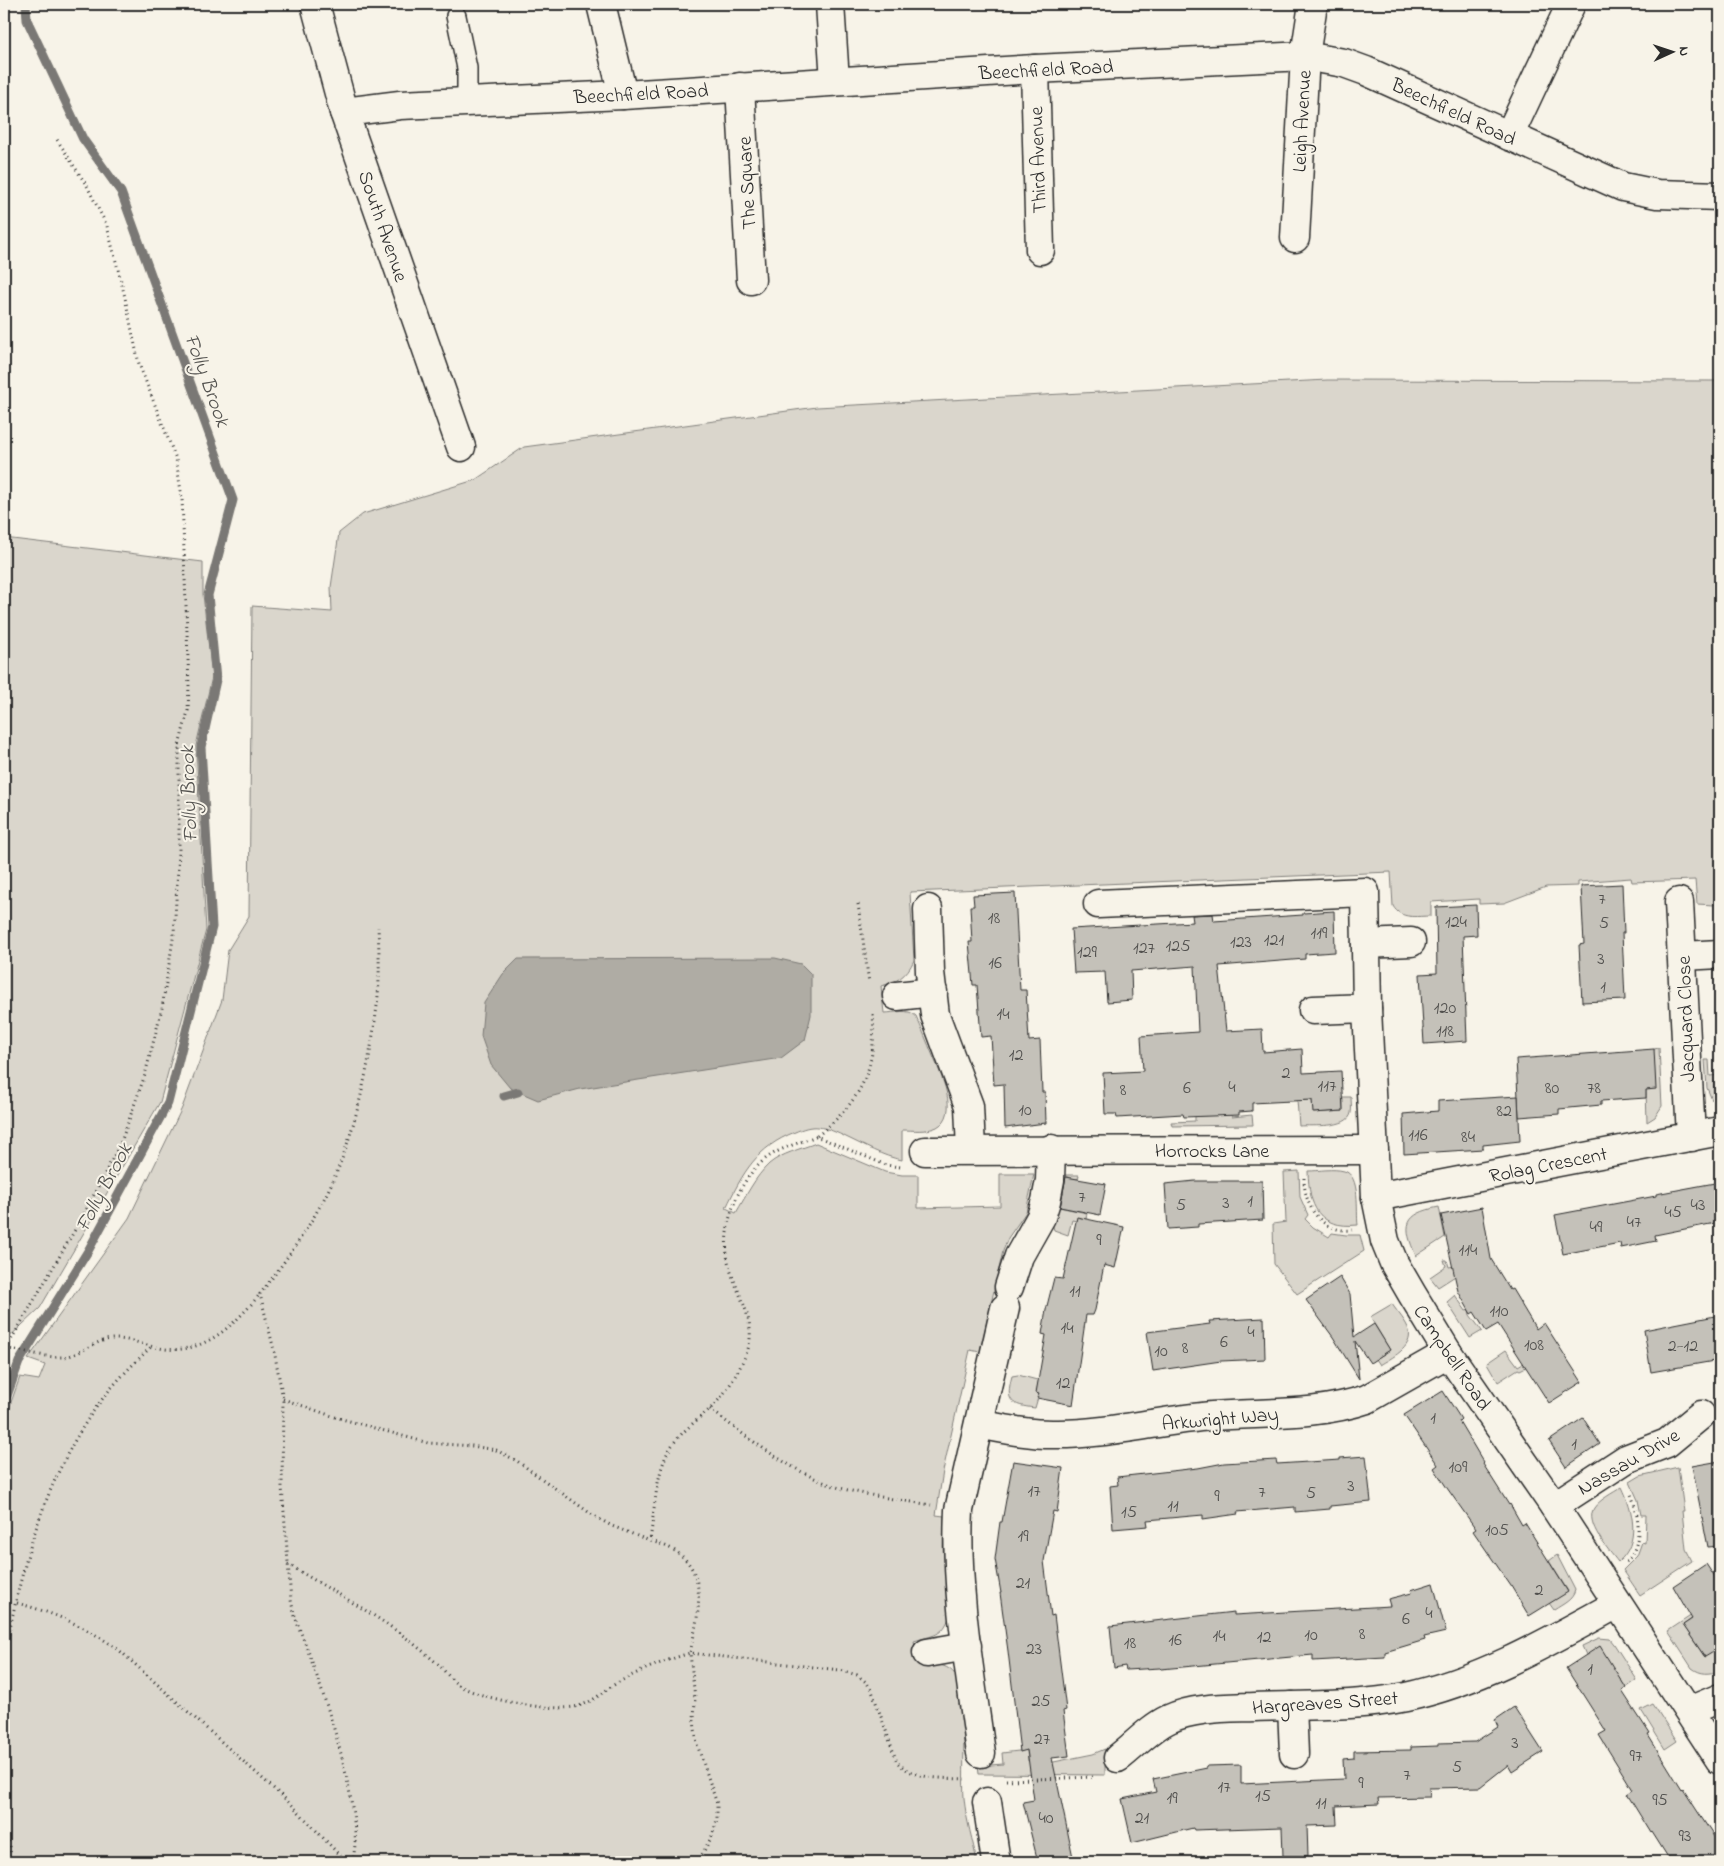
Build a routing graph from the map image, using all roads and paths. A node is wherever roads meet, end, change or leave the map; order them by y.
1 (315, 4) edge
2 (601, 4) edge
3 (830, 4) edge
4 (1313, 4) edge
5 (1571, 4) edge
6 (456, 16) dead end
7 (1305, 56) junction
8 (1035, 69) junction
9 (835, 81) junction
10 (740, 87) junction
11 (623, 95) junction
12 (467, 102) junction
13 (344, 112) junction
14 (1509, 136) junction
15 (56, 138) dead end
16 (1720, 196) edge
17 (1295, 238) dead end
18 (1040, 250) dead end
19 (751, 280) dead end
20 (461, 447) dead end
21 (1679, 902) dead end
22 (858, 904) dead end
23 (1098, 904) dead end
24 (928, 909) dead end
25 (378, 927) dead end
26 (1411, 942) dead end
27 (1366, 944) junction
28 (1720, 954) edge
29 (1683, 956) junction
30 (870, 987) dead end
31 (933, 992) junction
32 (897, 996) dead end
33 (1368, 1008) junction
34 (1313, 1010) dead end
35 (872, 1012) dead end
36 (1720, 1131) edge
37 (816, 1136) junction
38 (1691, 1137) junction
39 (971, 1150) junction
40 (1051, 1150) junction
41 (1305, 1150) junction
42 (1374, 1150) junction
43 (925, 1151) joint
44 (1376, 1197) junction
45 (1381, 1225) junction
46 (260, 1294) junction
47 (151, 1347) junction
48 (5, 1350) edge
49 (1448, 1353) junction
50 (283, 1399) junction
51 (710, 1409) junction
52 (1701, 1415) dead end
53 (978, 1424) junction
54 (1615, 1466) junction
55 (1554, 1506) junction
56 (959, 1510) junction
57 (650, 1542) junction
58 (288, 1564) junction
59 (1610, 1593) junction
60 (17, 1602) junction
61 (967, 1646) junction
62 (690, 1653) junction
63 (927, 1653) dead end
64 (4, 1659) edge
65 (1720, 1698) edge
66 (1292, 1706) junction
67 (1689, 1711) junction
68 (981, 1753) dead end
69 (1294, 1754) dead end
70 (1118, 1758) joint
71 (1720, 1760) edge
72 (986, 1788) junction
73 (4, 1827) edge
74 (11, 1862) edge
75 (346, 1862) edge
76 (353, 1862) edge
77 (698, 1862) edge
78 (996, 1862) edge

1 - 13 street, South Avenue
2 - 11 street
3 - 9 street
4 - 7 street, Leigh Avenue
5 - 14 street
6 - 12 lane
7 - 8 street, Beechfield Road
7 - 14 street, Beechfield Road
7 - 17 street, Leigh Avenue
8 - 9 street, Beechfield Road
8 - 18 street, Third Avenue
9 - 10 street, Beechfield Road
10 - 11 street, Beechfield Road
10 - 19 street, The Square
11 - 12 street, Beechfield Road
12 - 13 street, Beechfield Road
13 - 20 street, South Avenue
14 - 16 street, Beechfield Road
15 - 48 path
21 - 29 street, Jacquard Close
22 - 30 path
23 - 27 street, Campbell Road
24 - 31 street
25 - 46 path
26 - 27 street
27 - 33 street, Campbell Road
28 - 29 street
29 - 38 street, Jacquard Close
31 - 32 street
31 - 39 street
33 - 34 street
33 - 42 street, Campbell Road
35 - 37 path
36 - 38 street, Rolag Crescent
37 - 43 path
37 - 51 path
38 - 44 street, Rolag Crescent
39 - 40 street, Horrocks Lane
39 - 43 street, Horrocks Lane
40 - 41 street, Horrocks Lane
40 - 53 street
41 - 42 street, Horrocks Lane
41 - 45 path
42 - 44 street, Campbell Road
44 - 45 street, Campbell Road
45 - 49 street, Campbell Road
46 - 47 path
46 - 50 path
47 - 48 path
47 - 60 path
49 - 53 street, Arkwright Way
49 - 55 street, Campbell Road
50 - 57 path
50 - 58 path
51 - 56 path
51 - 57 path
52 - 54 street, Nassau Drive
53 - 56 street
54 - 55 street, Nassau Drive
54 - 59 path
55 - 59 street, Campbell Road
56 - 61 street
57 - 62 path
58 - 62 path
58 - 76 path
59 - 66 street, Hargreaves Street
59 - 67 street, Campbell Road
60 - 64 path
60 - 75 path
61 - 63 street
61 - 68 street
62 - 72 path
62 - 77 path
65 - 67 street
66 - 69 street
66 - 70 street, Hargreaves Street
67 - 71 street, Campbell Road
70 - 72 path
72 - 78 street
73 - 74 path

